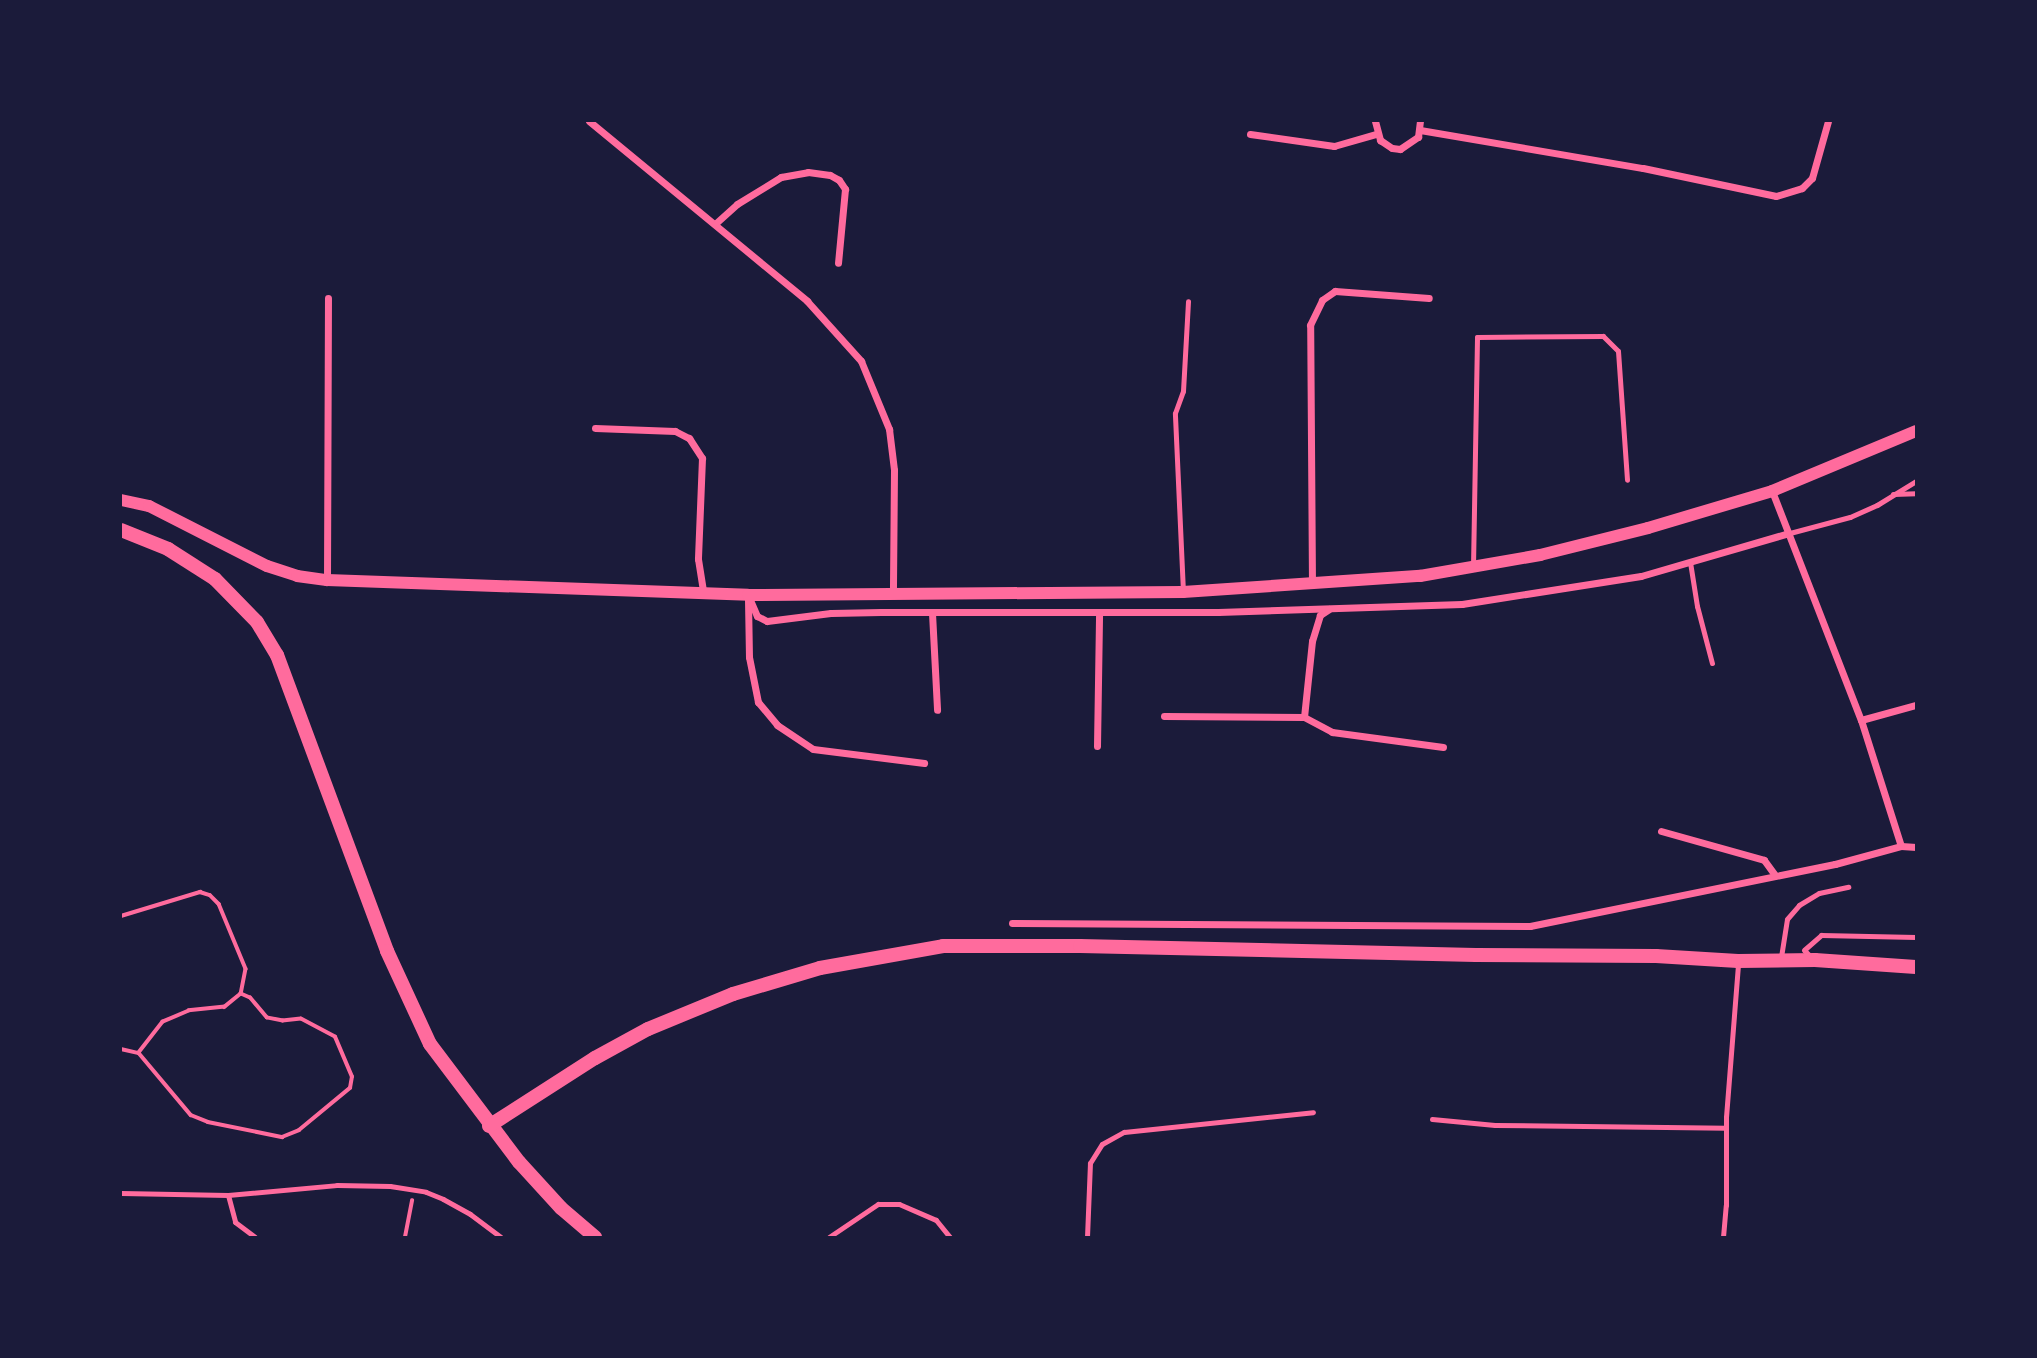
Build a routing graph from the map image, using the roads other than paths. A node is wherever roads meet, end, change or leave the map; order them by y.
1 (589, 121) edge
2 (1375, 121) edge
3 (1420, 121) edge
4 (1828, 121) edge
5 (1420, 130) junction
6 (1250, 134) dead end
7 (1376, 134) junction
8 (716, 223) junction
9 (838, 263) dead end
10 (328, 298) dead end
11 (1429, 298) dead end
12 (1188, 301) dead end
13 (595, 428) dead end
14 (1916, 431) edge
15 (1628, 480) dead end
16 (1916, 481) edge
17 (1772, 491) junction
18 (1916, 493) edge
19 (1893, 494) junction
20 (121, 500) edge
21 (121, 530) edge
22 (1786, 534) junction
23 (1690, 562) junction
24 (1473, 567) junction
25 (327, 580) junction
26 (1312, 586) junction
27 (703, 592) junction
28 (1183, 592) junction
29 (748, 595) junction
30 (893, 595) junction
31 (1329, 608) junction
32 (1099, 612) junction
33 (932, 613) junction
34 (1712, 663) dead end
35 (1916, 705) edge
36 (937, 710) dead end
37 (1164, 716) dead end
38 (1304, 717) junction
39 (1861, 720) junction
40 (1097, 746) dead end
41 (1443, 747) dead end
42 (924, 763) dead end
43 (1661, 831) dead end
44 (1900, 846) junction
45 (1916, 847) edge
46 (1775, 874) junction
47 (1848, 887) dead end
48 (1012, 923) dead end
49 (1916, 937) edge
50 (1815, 960) junction
51 (1738, 961) junction
52 (1781, 961) junction
53 (1916, 967) edge
54 (1313, 1112) dead end
55 (1432, 1119) dead end
56 (489, 1126) junction
57 (1726, 1128) junction
58 (121, 1194) edge
59 (228, 1195) junction
60 (255, 1237) edge
61 (500, 1237) edge
62 (595, 1237) edge
63 (829, 1237) edge
64 (950, 1237) edge
65 (1087, 1237) edge
66 (1723, 1237) edge

1 - 8 street
2 - 7 street
3 - 5 street
4 - 5 street
5 - 7 street
6 - 7 street
8 - 9 street
8 - 30 street
10 - 25 street
11 - 26 street
12 - 28 lane
13 - 27 street
14 - 17 street
15 - 24 lane
16 - 19 lane
17 - 22 street
17 - 24 street
18 - 19 lane
19 - 22 lane
20 - 25 street
21 - 56 main road
22 - 23 street
22 - 39 street
23 - 31 street
23 - 34 lane
24 - 26 street
25 - 27 street
26 - 28 street
27 - 29 street
28 - 30 street
29 - 30 street
29 - 33 street
29 - 42 street
31 - 32 street
31 - 38 street
32 - 33 street
32 - 40 street
33 - 36 street
35 - 39 street
37 - 38 street
38 - 41 street
39 - 44 street
43 - 46 street
44 - 45 street
44 - 46 street
46 - 48 street
47 - 52 lane
49 - 50 lane
50 - 52 main road
50 - 53 main road
51 - 52 main road
51 - 56 main road
51 - 57 lane
54 - 65 lane
55 - 57 lane
56 - 62 main road
57 - 66 lane
58 - 59 lane
59 - 60 lane
59 - 61 lane
63 - 64 lane

